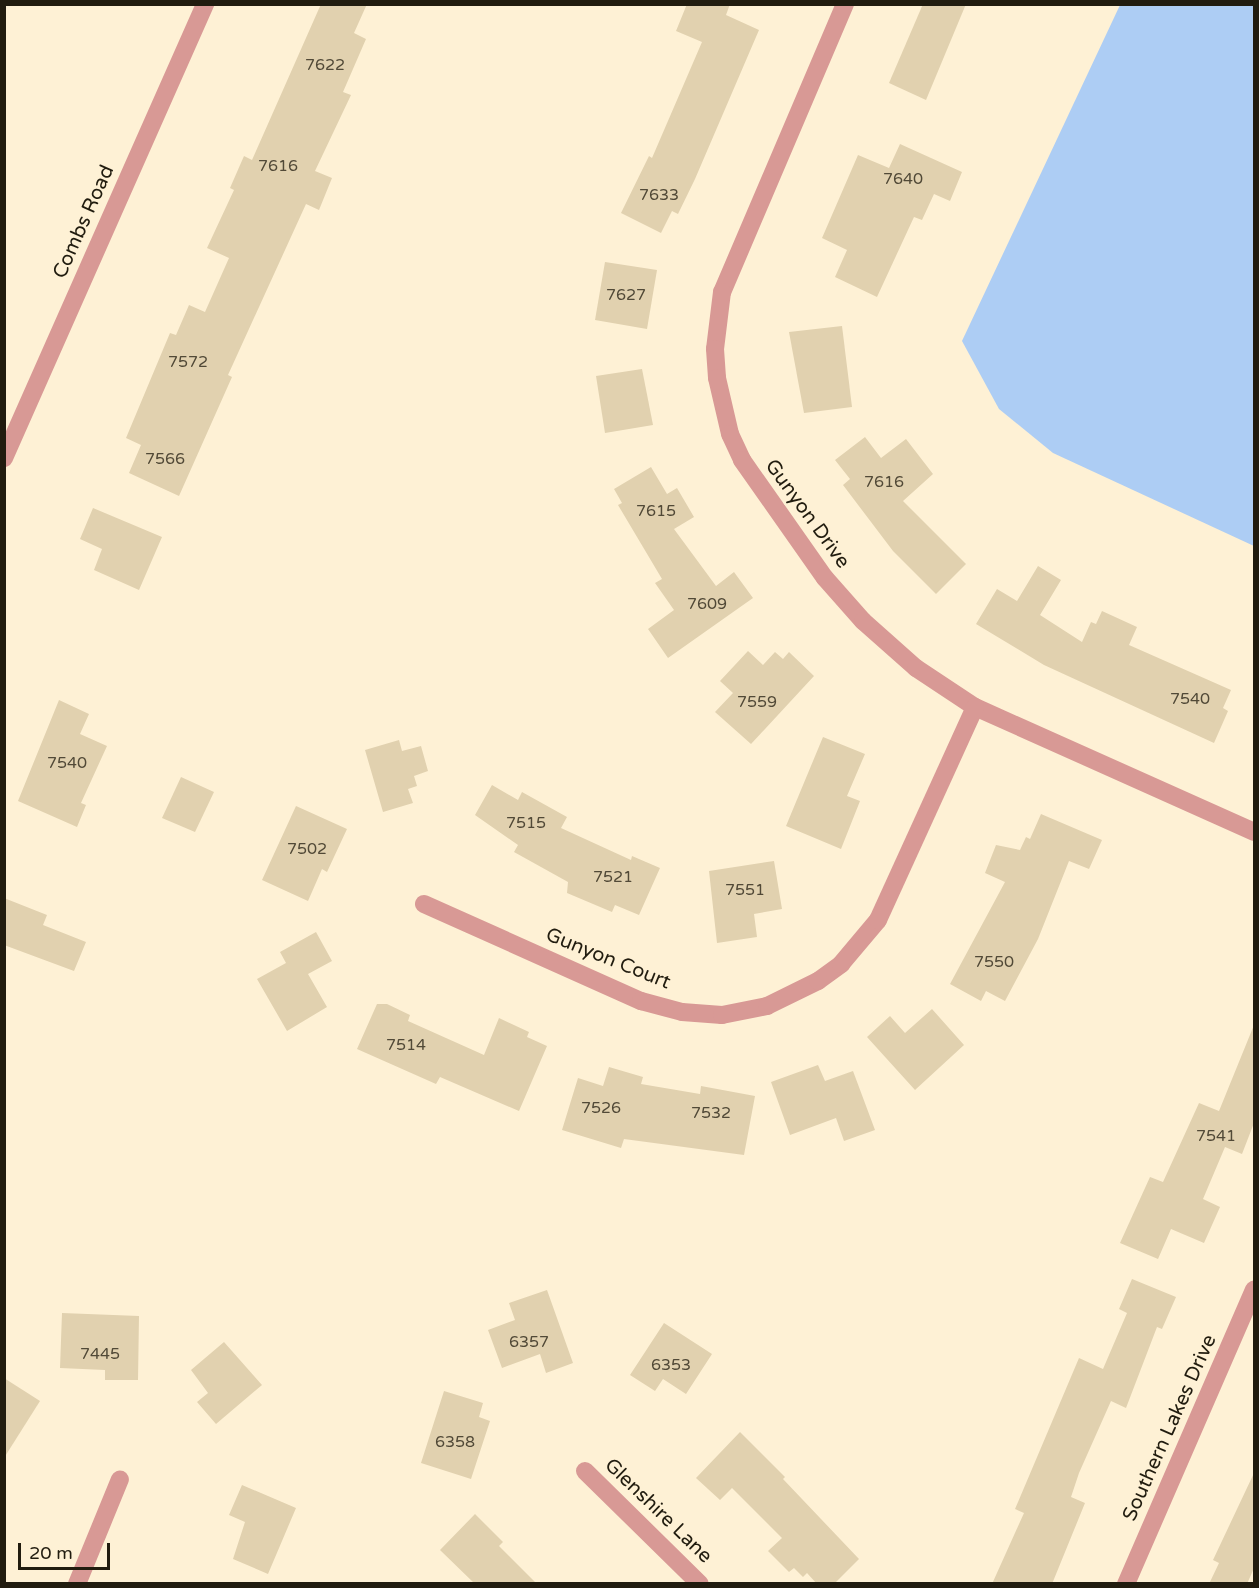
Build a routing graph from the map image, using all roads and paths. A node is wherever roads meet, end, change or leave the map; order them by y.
1 (206, 4) edge
2 (845, 4) edge
3 (4, 458) edge
4 (975, 707) junction
5 (1254, 832) edge
6 (424, 904) dead end
7 (1254, 1290) edge
8 (585, 1472) dead end
9 (120, 1479) dead end
10 (77, 1584) edge
11 (700, 1584) edge
12 (1126, 1584) edge

1 - 3 street, Combs Road
2 - 4 street, Gunyon Drive
4 - 5 street, Gunyon Drive
4 - 6 street, Gunyon Court
7 - 12 street, Southern Lakes Drive
8 - 11 street, Glenshire Lane
9 - 10 street

